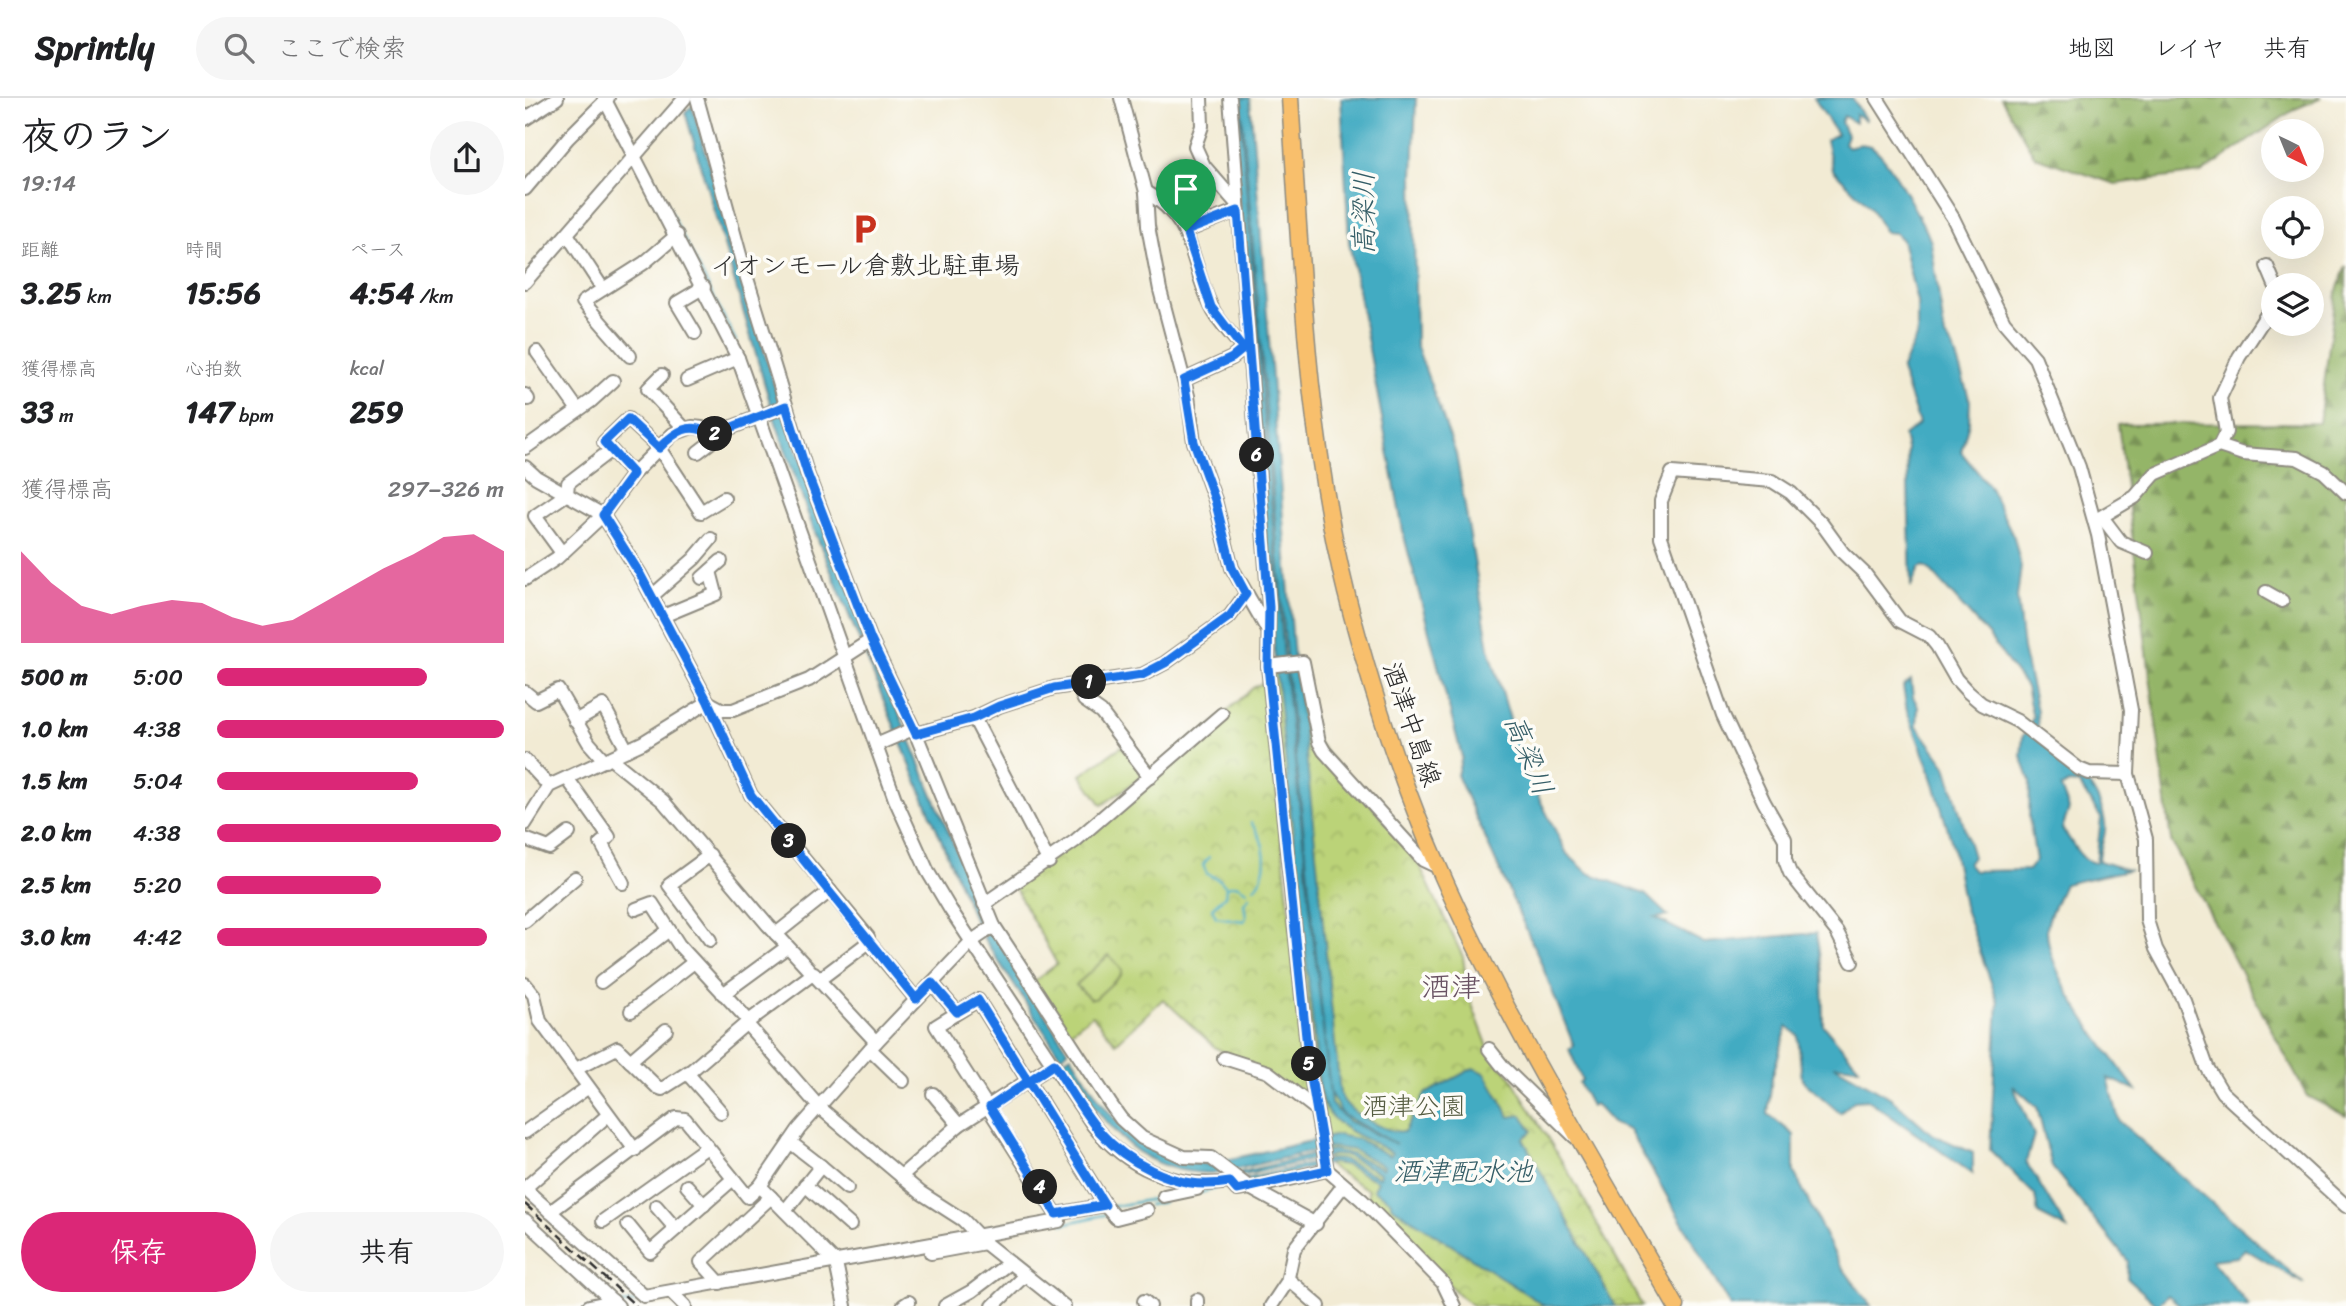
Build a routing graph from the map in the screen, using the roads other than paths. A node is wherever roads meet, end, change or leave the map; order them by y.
1 (557, 98) edge
2 (685, 98) edge
3 (697, 98) edge
4 (1121, 98) edge
5 (1201, 98) edge
6 (1230, 98) edge
7 (1290, 98) edge
8 (1877, 98) edge
9 (605, 99) edge
10 (525, 119) edge
11 (636, 156) junction
12 (525, 189) edge
13 (1146, 192) junction
14 (1237, 207) junction
15 (1186, 231) junction
16 (567, 234) junction
17 (677, 235) junction
18 (2267, 265) dead end
19 (2270, 273) edge
20 (525, 282) edge
21 (704, 287) junction
22 (603, 289) junction
23 (2261, 323) edge
24 (695, 332) dead end
25 (1246, 349) junction
26 (537, 352) dead end
27 (629, 356) dead end
28 (738, 358) junction
29 (662, 375) dead end
30 (687, 380) dead end
31 (1184, 380) junction
32 (613, 381) dead end
33 (784, 407) junction
34 (578, 410) junction
35 (756, 416) junction
36 (684, 428) junction
37 (712, 435) junction
38 (2219, 446) junction
39 (525, 448) edge
40 (659, 448) junction
41 (611, 450) junction
42 (698, 452) dead end
43 (525, 467) edge
44 (633, 474) junction
45 (2346, 493) edge
46 (567, 494) junction
47 (724, 498) dead end
48 (603, 515) junction
49 (2098, 519) junction
50 (711, 539) dead end
51 (2147, 553) dead end
52 (562, 554) junction
53 (721, 561) dead end
54 (525, 579) edge
55 (2266, 592) dead end
56 (1246, 594) junction
57 (652, 596) junction
58 (2282, 601) dead end
59 (663, 616) junction
60 (1267, 629) junction
61 (871, 640) junction
62 (844, 654) junction
63 (1270, 665) junction
64 (1077, 683) junction
65 (526, 696) edge
66 (708, 702) junction
67 (1222, 714) dead end
68 (974, 718) junction
69 (575, 721) junction
70 (912, 732) junction
71 (876, 745) junction
72 (627, 750) junction
73 (608, 759) junction
74 (525, 760) edge
75 (2128, 774) junction
76 (1150, 777) junction
77 (567, 778) junction
78 (549, 786) junction
79 (525, 824) edge
80 (569, 833) dead end
81 (525, 839) edge
82 (710, 855) junction
83 (1049, 862) junction
84 (1438, 867) junction
85 (575, 878) dead end
86 (623, 883) dead end
87 (830, 891) junction
88 (984, 904) junction
89 (636, 909) dead end
90 (525, 921) edge
91 (992, 928) junction
92 (669, 930) junction
93 (776, 934) junction
94 (709, 940) dead end
95 (973, 940) junction
96 (868, 941) junction
97 (787, 947) junction
98 (694, 962) junction
99 (1852, 962) dead end
100 (817, 976) junction
101 (601, 982) dead end
102 (932, 983) junction
103 (525, 984) edge
104 (723, 994) junction
105 (916, 999) junction
106 (631, 1011) dead end
107 (957, 1012) junction
108 (747, 1022) junction
109 (666, 1030) dead end
110 (873, 1045) junction
111 (1489, 1049) dead end
112 (1224, 1058) dead end
113 (630, 1060) junction
114 (1054, 1064) junction
115 (576, 1069) junction
116 (687, 1073) junction
117 (903, 1081) dead end
118 (1030, 1081) junction
119 (587, 1088) junction
120 (933, 1094) dead end
121 (819, 1107) junction
122 (990, 1107) junction
123 (1316, 1110) junction
124 (721, 1112) dead end
125 (608, 1115) junction
126 (959, 1125) junction
127 (525, 1132) edge
128 (1579, 1138) junction
129 (790, 1142) junction
130 (707, 1147) junction
131 (635, 1150) junction
132 (821, 1166) junction
133 (1327, 1168) junction
134 (901, 1176) junction
135 (733, 1179) junction
136 (805, 1185) junction
137 (687, 1186) dead end
138 (760, 1186) junction
139 (1236, 1186) junction
140 (1343, 1186) junction
141 (848, 1188) dead end
142 (525, 1189) edge
143 (1164, 1196) dead end
144 (771, 1197) junction
145 (704, 1205) junction
146 (1105, 1205) junction
147 (656, 1206) dead end
148 (2346, 1206) edge
149 (1147, 1210) dead end
150 (785, 1211) junction
151 (550, 1212) junction
152 (1058, 1217) junction
153 (525, 1220) edge
154 (603, 1221) dead end
155 (1315, 1224) junction
156 (628, 1225) dead end
157 (850, 1225) dead end
158 (676, 1229) junction
159 (982, 1239) junction
160 (905, 1258) dead end
161 (837, 1263) junction
162 (1009, 1263) junction
163 (1024, 1276) junction
164 (1288, 1279) junction
165 (720, 1283) junction
166 (671, 1292) junction
167 (615, 1303) edge
168 (1001, 1303) edge
169 (589, 1306) edge
170 (685, 1306) edge
171 (845, 1306) edge
172 (945, 1306) edge
173 (1064, 1306) edge
174 (1272, 1306) edge
175 (1319, 1306) edge
176 (1453, 1306) edge
177 (1676, 1306) edge

1 - 10 street
2 - 11 street
3 - 33 street
4 - 13 street
5 - 14 street
6 - 14 street
7 - 84 main road, 酒津中島線
8 - 49 street
9 - 11 street
9 - 12 street
11 - 16 street
11 - 17 street
13 - 15 street
13 - 31 street
14 - 15 street
14 - 25 street
15 - 25 street
16 - 20 street
16 - 22 street
17 - 21 street
17 - 22 street
18 - 19 street
21 - 24 street
21 - 28 street
22 - 27 street
23 - 38 street
25 - 31 street
25 - 60 street
26 - 34 street
28 - 30 street
28 - 35 street
29 - 36 street
31 - 56 street
32 - 34 street
33 - 35 street
33 - 61 street
34 - 39 street
35 - 37 street
35 - 62 street
36 - 37 street
36 - 40 street
37 - 42 street
38 - 45 street
38 - 49 street
40 - 41 street
40 - 44 street
40 - 47 street
41 - 44 street
41 - 46 street
43 - 46 street
44 - 48 street
46 - 48 street
46 - 52 street
48 - 52 street
48 - 57 street
49 - 51 street
49 - 75 street
50 - 57 street
52 - 54 street
53 - 59 street
55 - 58 street
56 - 60 street
56 - 64 street
57 - 59 street
59 - 66 street
60 - 63 street
61 - 62 street
61 - 70 street
62 - 66 street
62 - 71 street
63 - 84 street
63 - 123 street
64 - 68 street
64 - 76 street
65 - 69 street
66 - 72 street
66 - 87 street
67 - 76 street
68 - 70 street
68 - 83 street
69 - 72 street
69 - 73 street
70 - 71 street
70 - 88 street
71 - 95 street
72 - 73 street
73 - 77 street
73 - 82 street
74 - 78 street
75 - 99 street
75 - 148 street
76 - 83 street
77 - 78 street
77 - 86 street
78 - 79 street
80 - 81 street
82 - 93 street
82 - 94 street
83 - 88 street
84 - 128 main road, 酒津中島線
85 - 90 street
87 - 93 street
87 - 96 street
88 - 91 street
89 - 92 street
91 - 95 street
91 - 139 street
92 - 98 street
92 - 101 street
93 - 97 street
95 - 102 street
95 - 114 street
96 - 100 street
96 - 105 street
97 - 100 street
97 - 104 street
98 - 104 street
98 - 106 street
100 - 108 street
100 - 110 street
102 - 105 street
102 - 107 street
103 - 115 street
104 - 108 street
105 - 110 street
107 - 118 street
107 - 122 street
108 - 116 street
108 - 121 street
109 - 113 street
110 - 117 street
110 - 121 street
111 - 128 street
112 - 123 street
113 - 115 street
113 - 116 street
114 - 118 street
114 - 139 street
115 - 119 street
116 - 124 street
118 - 122 street
118 - 146 street
119 - 125 street
119 - 127 street
120 - 126 street
121 - 129 street
121 - 134 street
122 - 126 street
122 - 152 street
123 - 133 street
125 - 131 street
125 - 142 street
126 - 134 street
128 - 177 main road, 酒津中島線
129 - 132 street
129 - 138 street
130 - 131 street
130 - 135 street
130 - 154 street
131 - 151 street
132 - 136 street
132 - 141 street
133 - 139 street
133 - 140 street
134 - 159 street
135 - 138 street
135 - 145 street
136 - 150 street
136 - 157 street
137 - 145 street
138 - 144 street
139 - 143 street
139 - 155 street
140 - 155 street
140 - 176 street
142 - 151 street
144 - 150 street
144 - 165 street
145 - 158 street
146 - 149 street
146 - 152 street
147 - 158 street
150 - 161 street
151 - 166 street
152 - 159 street
153 - 167 street
155 - 164 street
156 - 158 street
159 - 160 street
159 - 161 street
159 - 162 street
161 - 165 street
161 - 171 street
162 - 163 street
162 - 172 street
163 - 168 street
163 - 173 street
164 - 174 street
164 - 175 street
165 - 166 street
166 - 170 street
167 - 169 street

